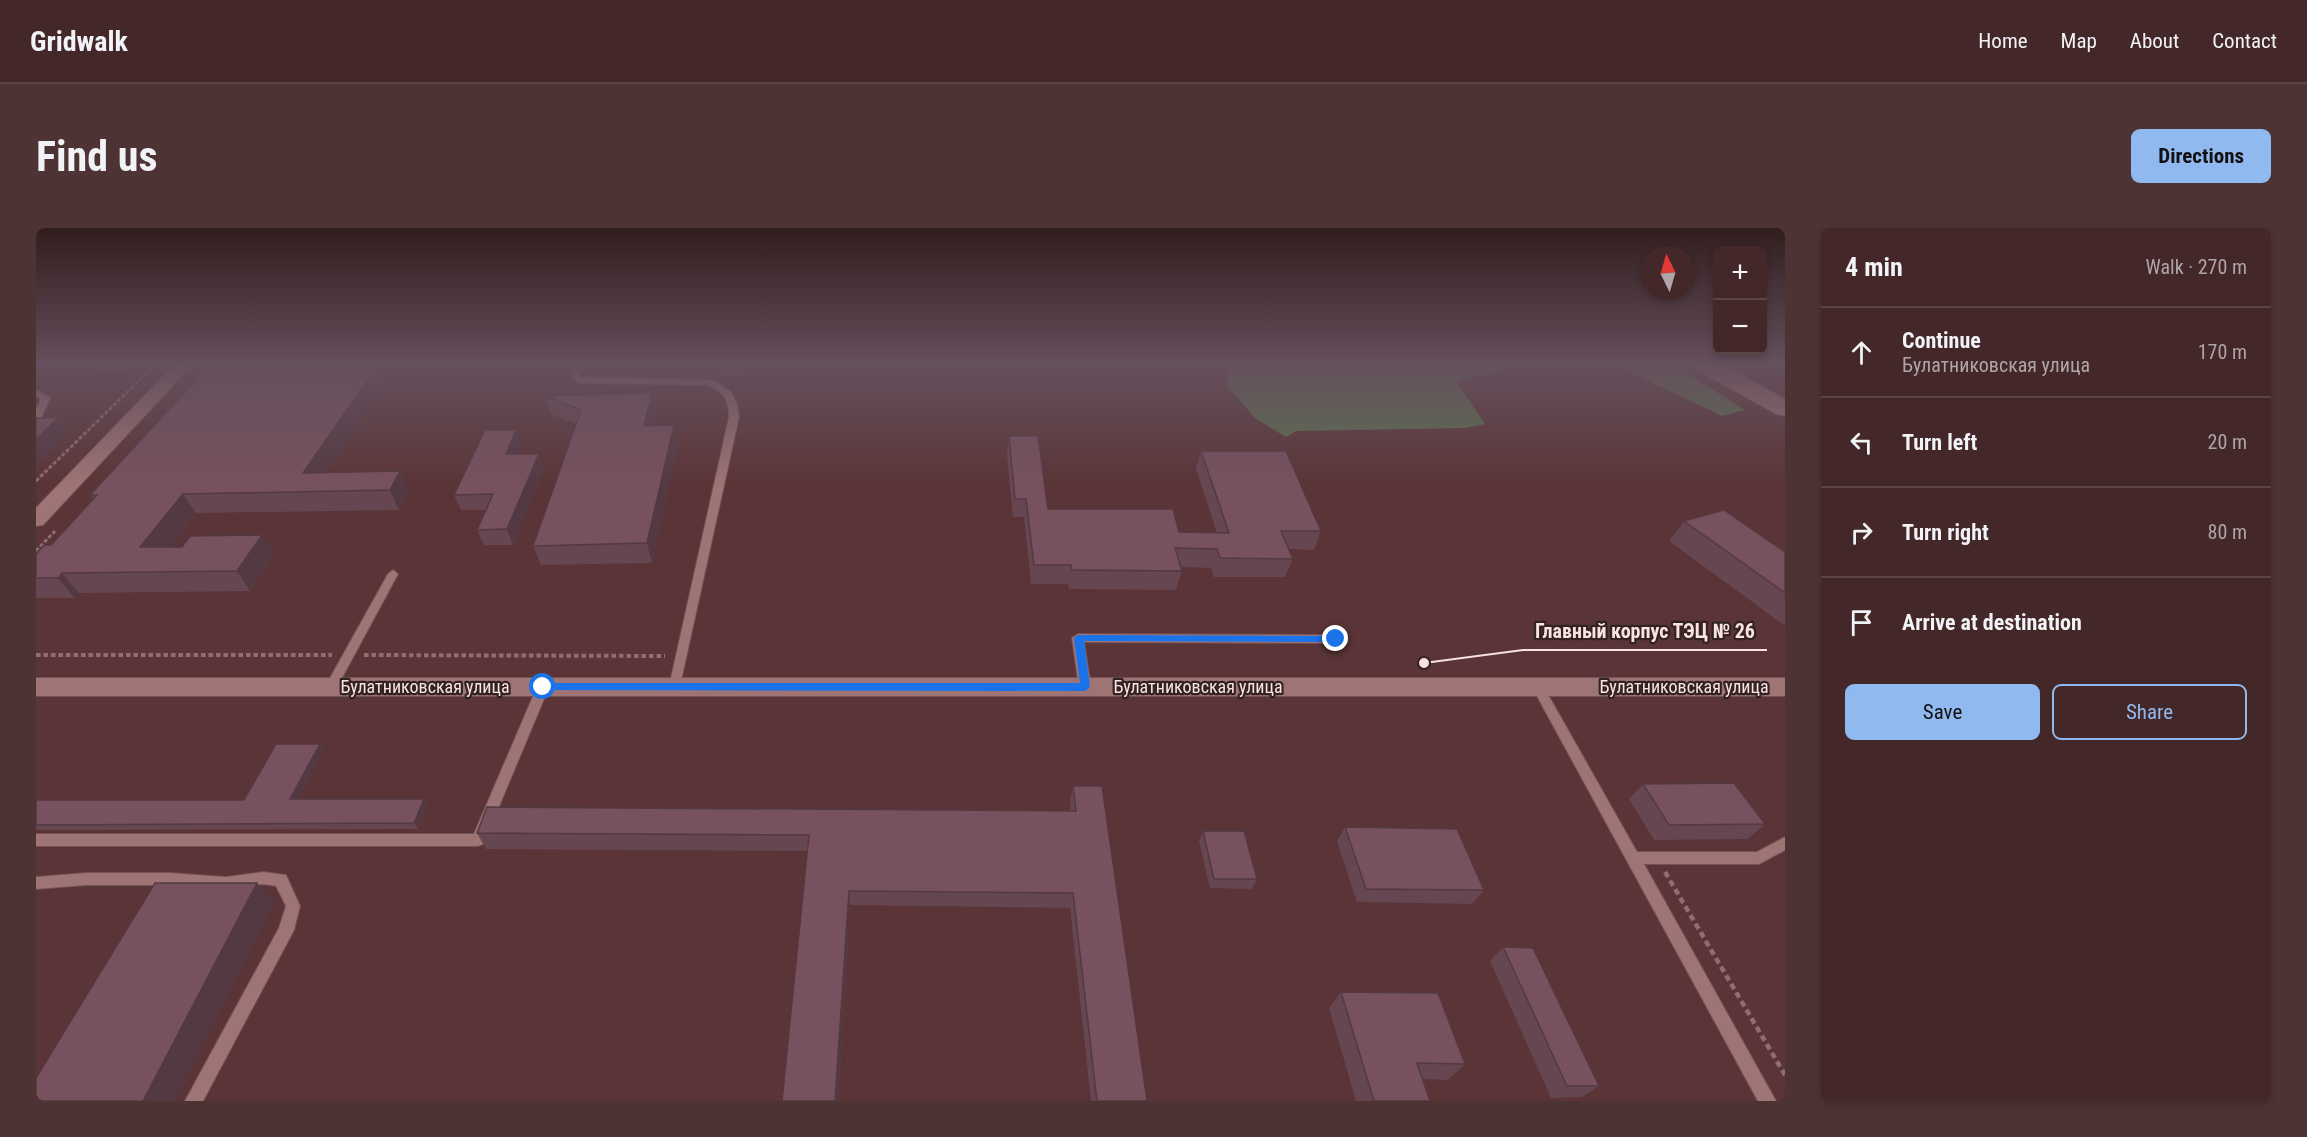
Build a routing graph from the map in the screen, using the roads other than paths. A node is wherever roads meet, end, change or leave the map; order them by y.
1 (145, 406) edge
2 (734, 406) edge
3 (36, 520) edge
4 (393, 574) dead end
5 (1336, 639) dead end
6 (36, 687) edge
7 (332, 687) junction
8 (543, 687) junction
9 (675, 687) junction
10 (1085, 687) junction
11 (1538, 687) junction
12 (1785, 687) edge
13 (36, 840) edge
14 (1785, 843) edge
15 (1632, 858) junction
16 (36, 883) edge
17 (194, 1101) edge
18 (1767, 1101) edge

1 - 3 street
2 - 9 lane
4 - 7 lane
5 - 10 lane
6 - 7 street, Булатниковская улица
7 - 8 street, Булатниковская улица
8 - 9 street, Булатниковская улица
8 - 13 lane
9 - 10 street, Булатниковская улица
10 - 11 street, Булатниковская улица
11 - 12 street, Булатниковская улица
11 - 15 lane
14 - 15 lane
15 - 18 lane
16 - 17 lane

